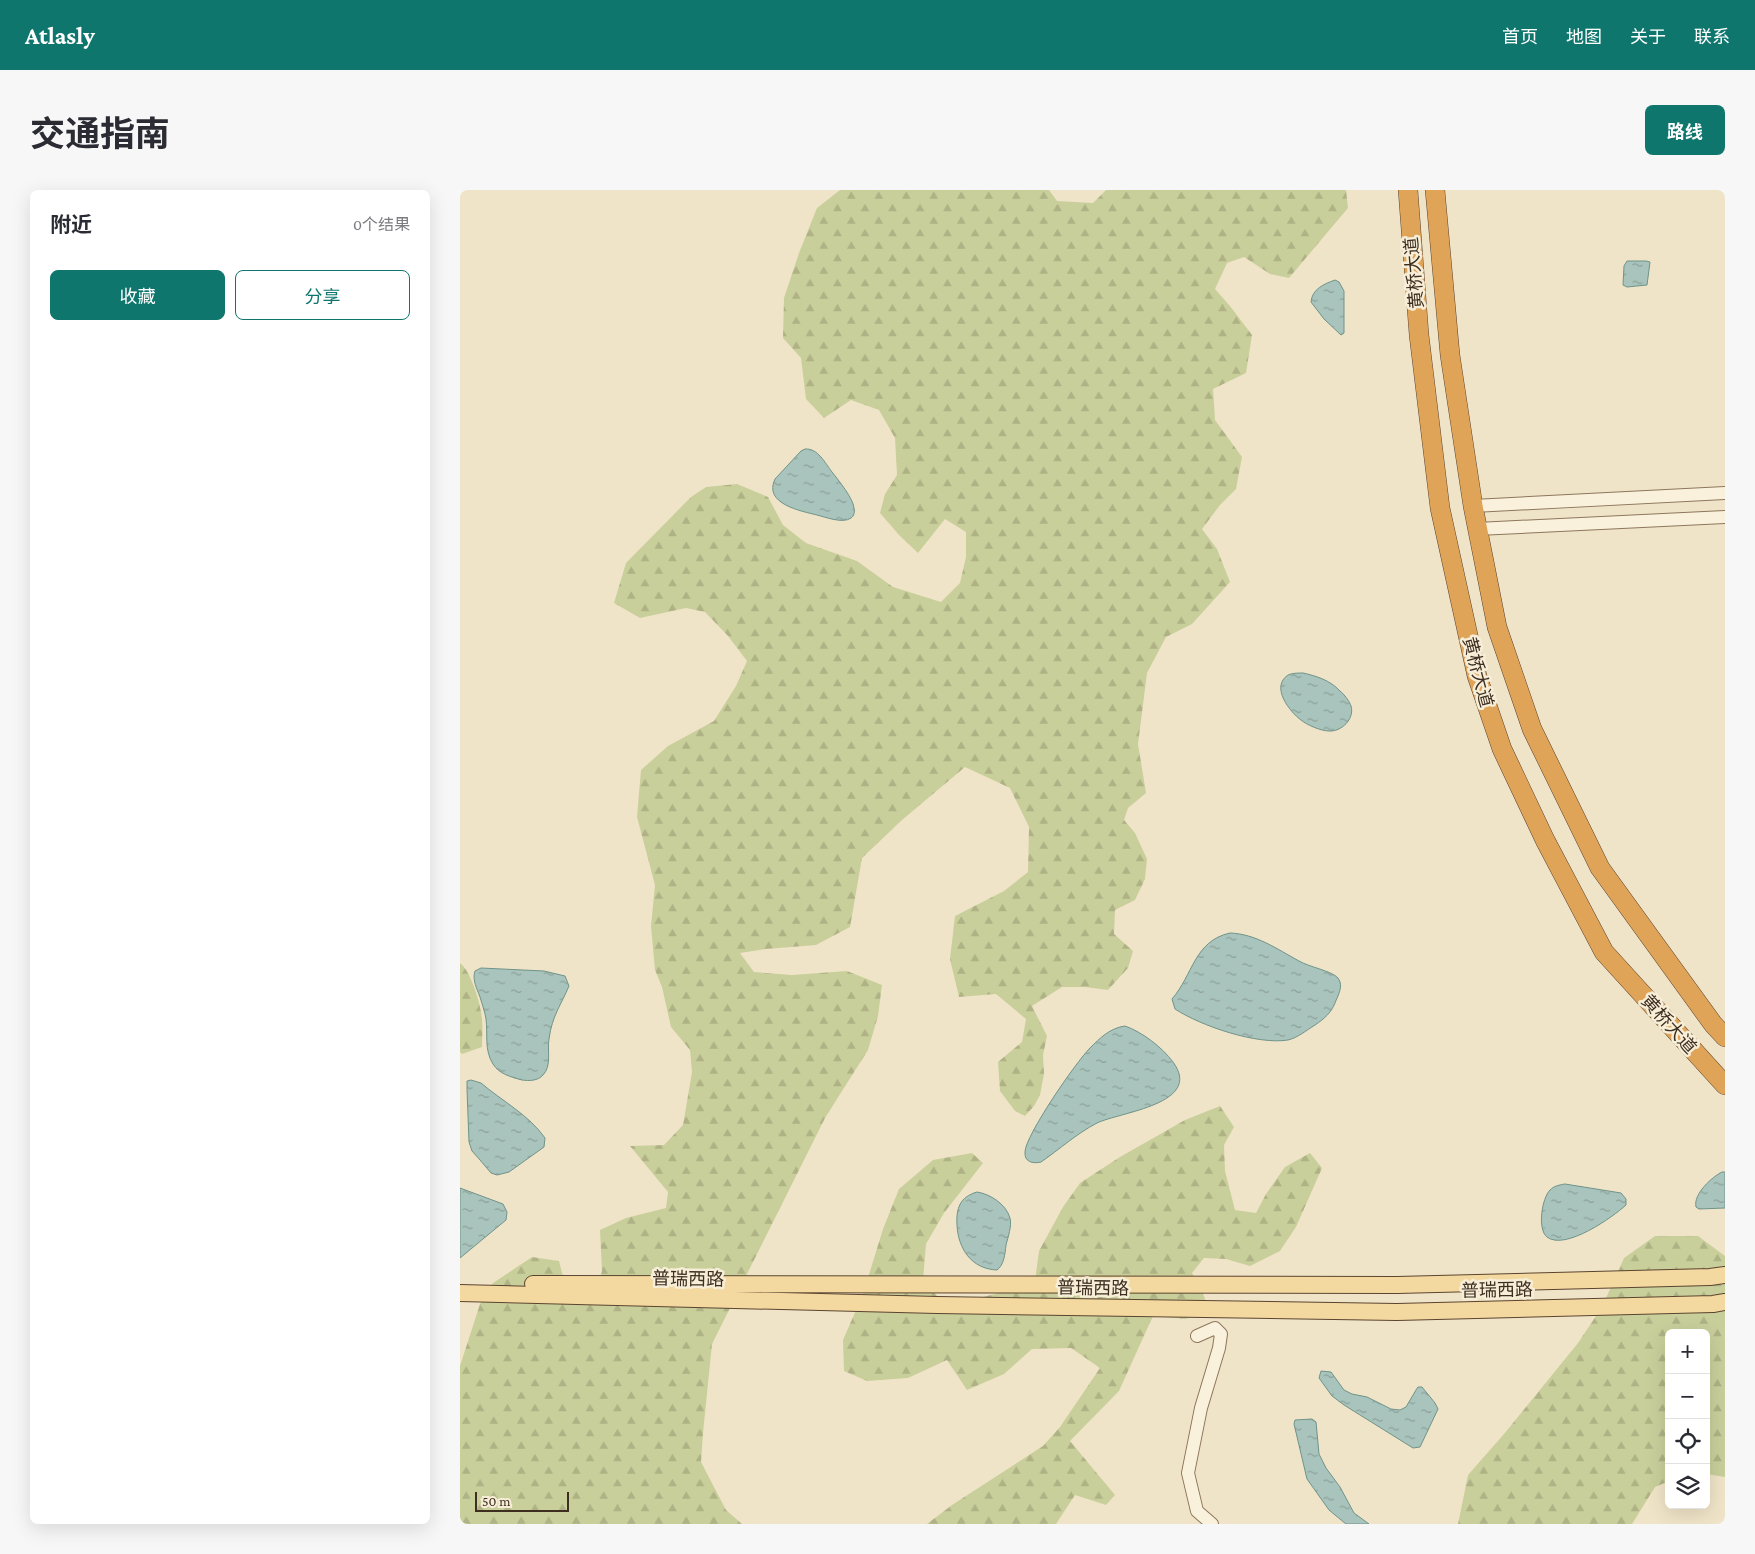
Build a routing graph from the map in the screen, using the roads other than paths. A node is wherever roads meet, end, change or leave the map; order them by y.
1 (1408, 190) edge
2 (1436, 190) edge
3 (1725, 493) edge
4 (1473, 506) junction
5 (1725, 517) edge
6 (1477, 529) junction
7 (1725, 1037) edge
8 (1725, 1085) edge
9 (1725, 1275) edge
10 (460, 1284) edge
11 (460, 1293) edge
12 (1725, 1302) edge
13 (1197, 1336) dead end
14 (1212, 1524) edge

1 - 8 highway, 黄桥大道
2 - 4 highway, 黄桥大道
3 - 4 street
4 - 6 highway, 黄桥大道
5 - 6 street
6 - 7 highway, 黄桥大道
9 - 10 main road, 普瑞西路
11 - 12 main road, 普瑞西路
13 - 14 street

